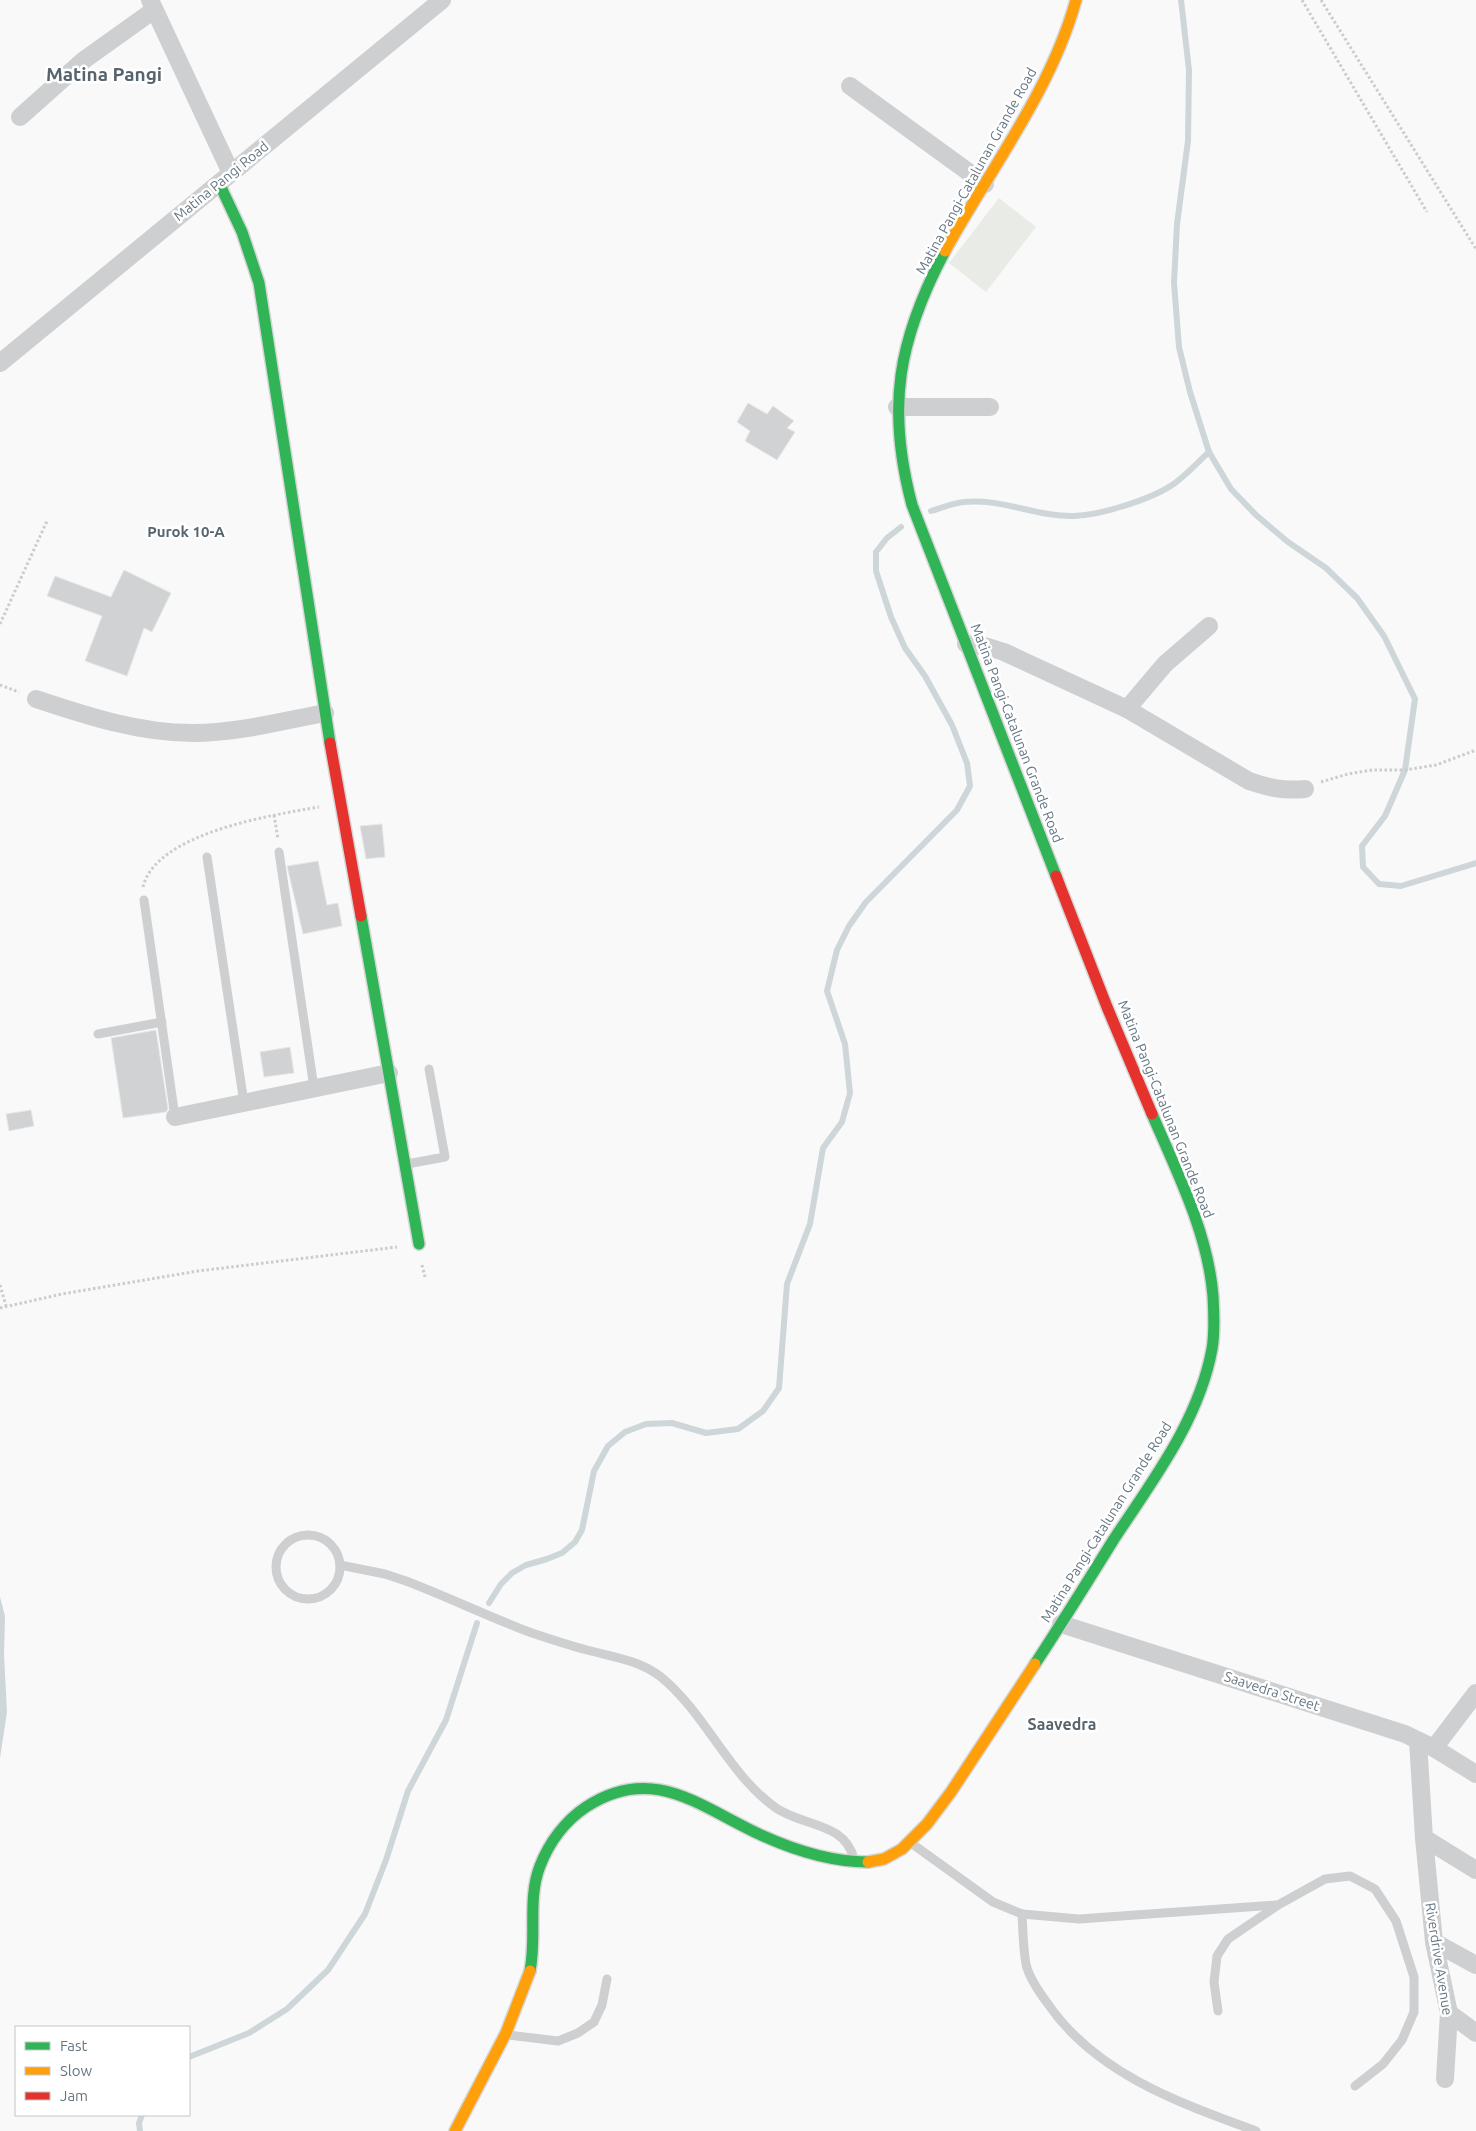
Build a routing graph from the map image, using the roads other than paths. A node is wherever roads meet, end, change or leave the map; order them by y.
1 (442, 0) edge
2 (1076, 0) edge
3 (152, 5) edge
4 (850, 86) dead end
5 (20, 117) dead end
6 (225, 178) junction
7 (985, 184) junction
8 (0, 363) edge
9 (897, 407) junction
10 (990, 407) dead end
11 (1209, 626) dead end
12 (966, 644) junction
13 (36, 699) dead end
14 (1127, 709) junction
15 (325, 713) junction
16 (1305, 788) road end
17 (279, 852) road end
18 (207, 857) dead end
19 (144, 900) road end
20 (162, 1022) junction
21 (98, 1034) dead end
22 (429, 1070) dead end
23 (389, 1073) junction
24 (314, 1088) junction
25 (244, 1102) junction
26 (175, 1116) joint
27 (405, 1164) junction
28 (419, 1244) road end
29 (340, 1565) junction
30 (1061, 1624) junction
31 (1476, 1693) edge
32 (1426, 1744) junction
33 (1476, 1774) edge
34 (1424, 1838) junction
35 (910, 1843) junction
36 (855, 1861) junction
37 (1476, 1870) edge
38 (1278, 1904) junction
39 (1022, 1914) junction
40 (1434, 1942) junction
41 (1476, 1965) edge
42 (607, 1979) dead end
43 (1218, 2011) dead end
44 (1449, 2013) junction
45 (1476, 2033) edge
46 (503, 2034) junction
47 (1444, 2079) dead end
48 (1355, 2086) dead end
49 (455, 2131) edge
50 (1256, 2131) edge

1 - 6 street, Matina Pangi Road
2 - 7 street, Matina Pangi-Catalunan Grande Road
3 - 5 street
3 - 6 street
4 - 7 street
6 - 8 street, Matina Pangi Road
6 - 15 street
7 - 9 street, Matina Pangi-Catalunan Grande Road
9 - 10 street
9 - 12 street, Matina Pangi-Catalunan Grande Road
11 - 14 street
12 - 14 street
12 - 30 street, Matina Pangi-Catalunan Grande Road
13 - 15 street
14 - 16 street
15 - 23 street
17 - 24 lane
18 - 25 lane
19 - 20 lane
20 - 21 lane
20 - 26 lane
22 - 27 lane
23 - 24 street
23 - 27 street
24 - 25 street
25 - 26 street
27 - 28 street
29 - 29 lane
29 - 36 lane
30 - 32 street, Saavedra Street
30 - 35 street, Matina Pangi-Catalunan Grande Road
31 - 32 street
32 - 33 street, Saavedra Street
32 - 34 street, Riverdrive Avenue
34 - 37 street
34 - 40 street, Riverdrive Avenue
35 - 36 street, Matina Pangi-Catalunan Grande Road
35 - 39 lane
36 - 46 street, Matina Pangi-Catalunan Grande Road
38 - 39 lane
38 - 43 lane
38 - 48 lane
39 - 50 lane
40 - 41 street
40 - 44 street, Riverdrive Avenue
42 - 46 lane
44 - 45 street
44 - 47 street, Riverdrive Avenue
46 - 49 street, Matina Pangi-Catalunan Grande Road

